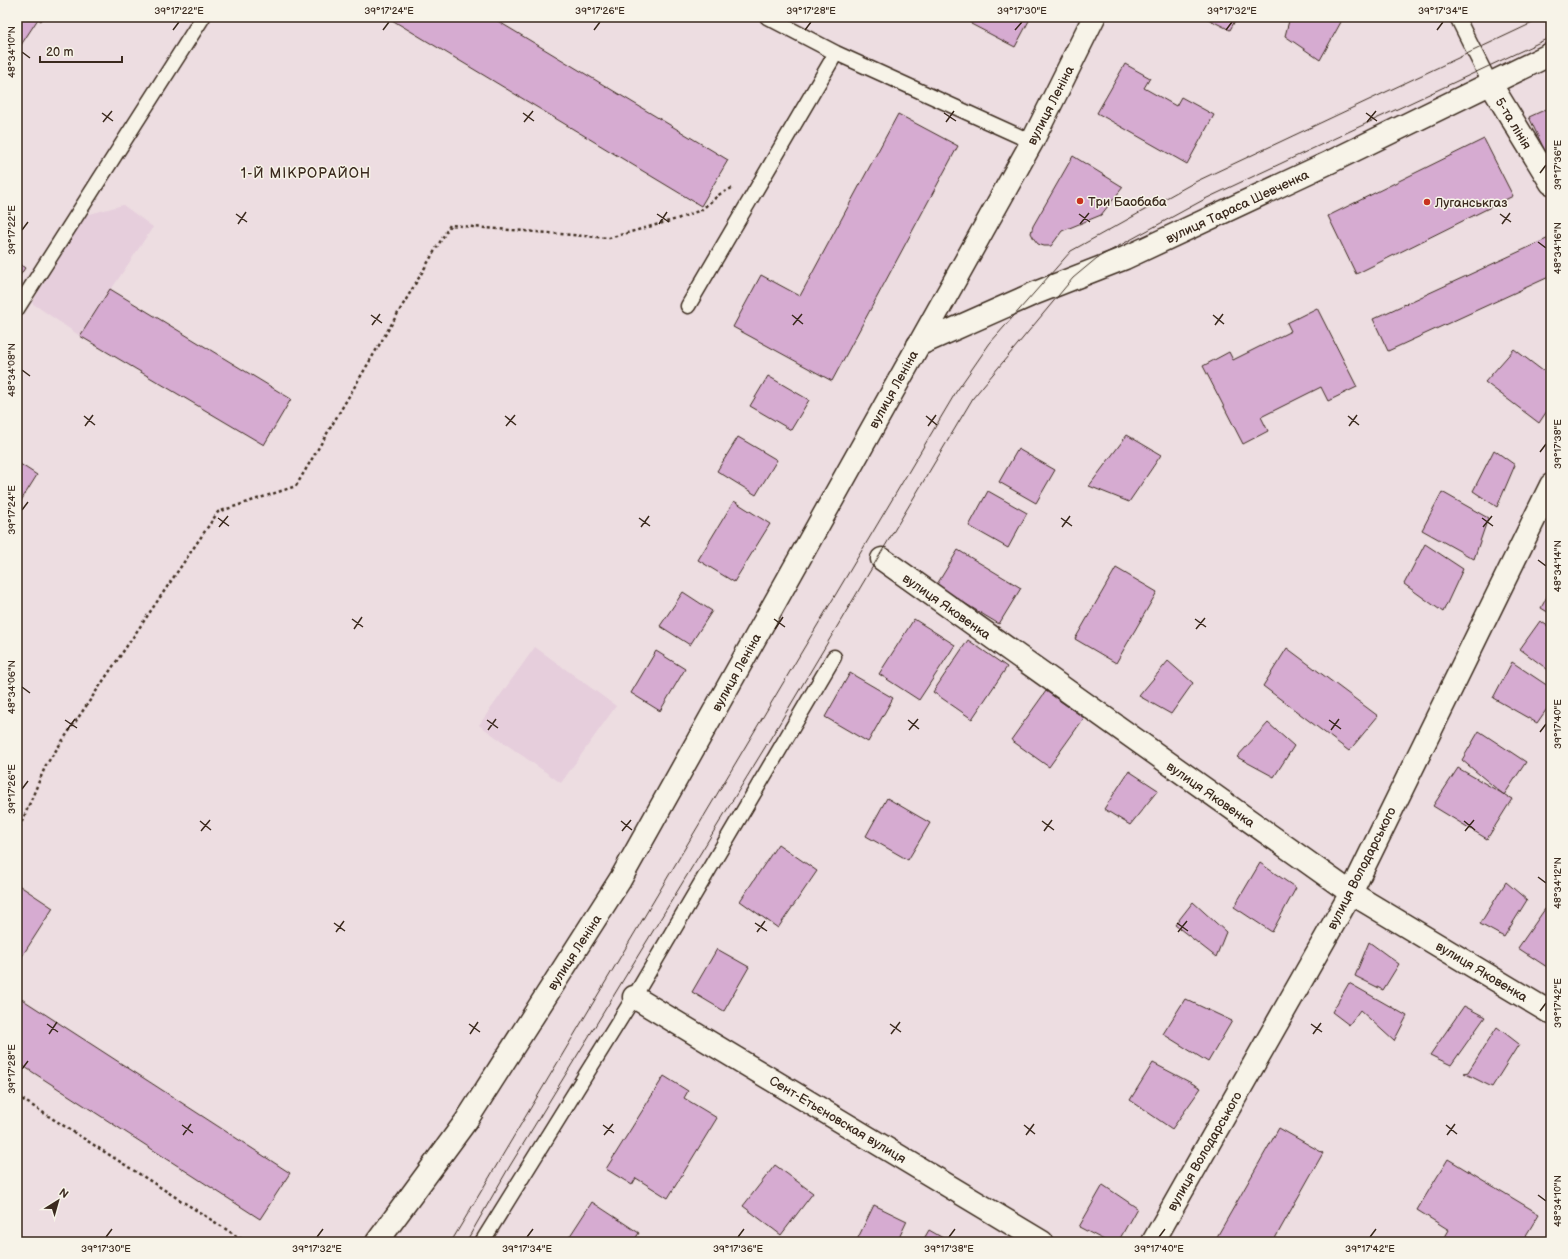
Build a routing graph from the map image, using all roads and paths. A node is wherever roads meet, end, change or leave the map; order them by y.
1 (204, 17) edge
2 (767, 17) edge
3 (1094, 17) edge
4 (1457, 17) edge
5 (836, 53) junction
6 (1551, 54) edge
7 (1490, 83) junction
8 (1032, 142) junction
9 (1551, 183) edge
10 (734, 187) dead end
11 (688, 306) dead end
12 (17, 309) edge
13 (918, 345) junction
14 (1551, 485) edge
15 (882, 559) dead end
16 (834, 657) dead end
17 (17, 833) edge
18 (1351, 893) junction
19 (634, 997) junction
20 (1551, 1013) edge
21 (17, 1096) edge
22 (246, 1242) edge
23 (377, 1242) edge
24 (482, 1242) edge
25 (1042, 1242) edge
26 (1153, 1242) edge

1 - 12 lane
2 - 5 lane
3 - 8 street, вулиця Леніна
4 - 7 lane
5 - 8 lane
5 - 11 lane
6 - 7 street, вулиця Тараса Шевченка
7 - 9 street, 5-та лінія
7 - 13 street, вулиця Тараса Шевченка
8 - 13 street, вулиця Леніна
10 - 17 path
13 - 23 street, вулиця Леніна
14 - 18 street, вулиця Володарського
15 - 18 street, вулиця Яковенка
16 - 19 lane
18 - 20 street, вулиця Яковенка
18 - 26 street, вулиця Володарського
19 - 24 lane
19 - 25 street, Сент-Етьєновская вулиця
21 - 22 path

